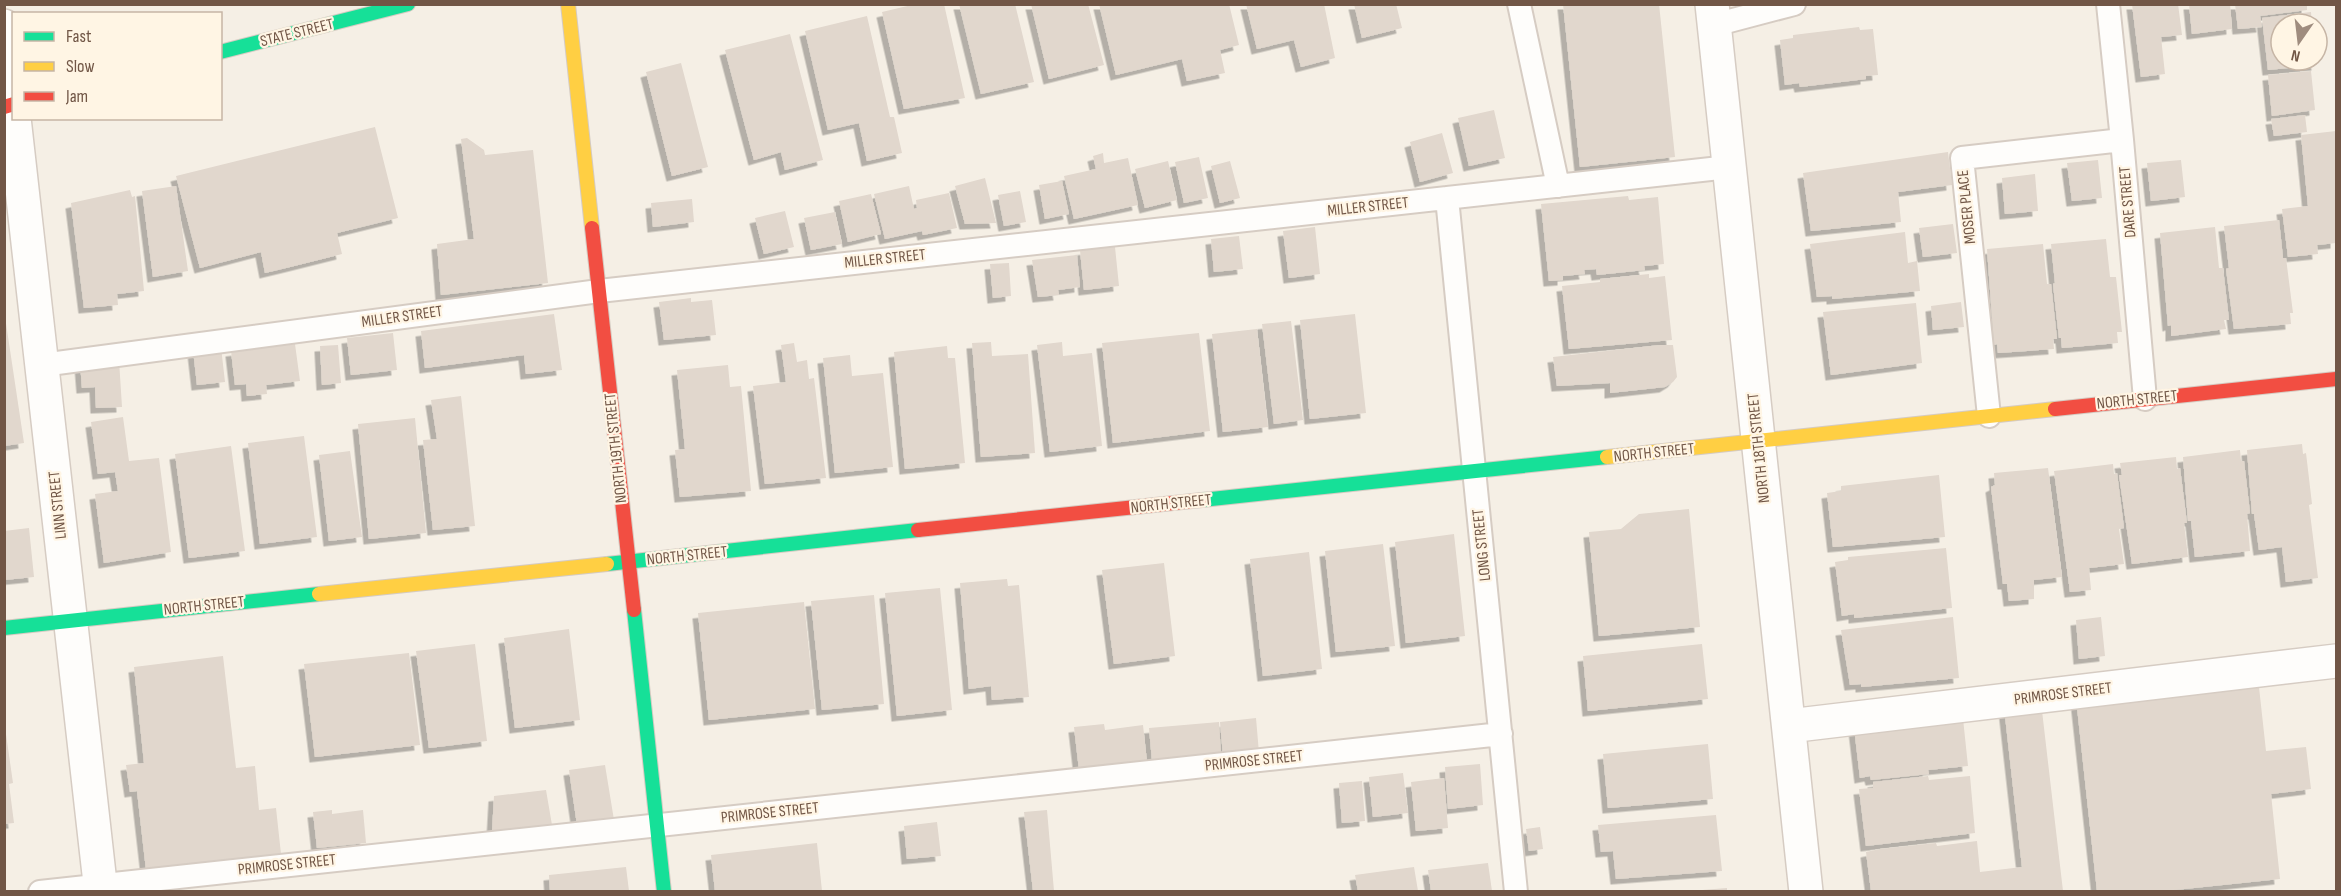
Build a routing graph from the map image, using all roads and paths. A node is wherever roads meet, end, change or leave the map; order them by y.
1 (408, 4) edge
2 (568, 4) edge
3 (1519, 4) edge
4 (1794, 4) edge
5 (2108, 4) edge
6 (1713, 15) edge
7 (4, 26) edge
8 (222, 51) edge
9 (12, 110) edge
10 (13, 120) edge
11 (2122, 140) junction
12 (1730, 167) junction
13 (1558, 186) junction
14 (1447, 198) junction
15 (599, 291) junction
16 (42, 365) junction
17 (2337, 379) edge
18 (2145, 399) junction
19 (1989, 416) junction
20 (1759, 441) junction
21 (1474, 472) junction
22 (628, 562) junction
23 (71, 621) junction
24 (4, 628) edge
25 (2337, 661) edge
26 (1789, 726) junction
27 (1501, 734) junction
28 (657, 825) junction
29 (100, 888) edge
30 (40, 891) edge
31 (664, 891) edge
32 (1516, 891) edge
33 (1806, 891) edge

1 - 8 street, STATE STREET
2 - 15 street, NORTH 19TH STREET
3 - 13 lane
4 - 6 lane
5 - 11 lane, DARE STREET
6 - 12 street, NORTH 18TH STREET
7 - 9 street, LINN STREET
10 - 16 street, LINN STREET
11 - 18 lane, DARE STREET
11 - 19 lane, MOSER PLACE
12 - 13 lane, MILLER STREET
12 - 20 street, NORTH 18TH STREET
13 - 14 lane, MILLER STREET
14 - 15 lane, MILLER STREET
14 - 21 lane, LONG STREET
15 - 16 lane, MILLER STREET
15 - 22 street, NORTH 19TH STREET
16 - 23 street, LINN STREET
17 - 18 street, NORTH STREET
18 - 19 street, NORTH STREET
19 - 20 street, NORTH STREET
20 - 21 street, NORTH STREET
20 - 26 street, NORTH 18TH STREET
21 - 22 street, NORTH STREET
21 - 27 lane, LONG STREET
22 - 23 street, NORTH STREET
22 - 28 street, NORTH 19TH STREET
23 - 24 street, NORTH STREET
23 - 29 street, LINN STREET
25 - 26 street, PRIMROSE STREET
26 - 33 street, NORTH 18TH STREET
27 - 28 lane, PRIMROSE STREET
27 - 32 lane, LONG STREET
28 - 29 lane, PRIMROSE STREET
28 - 31 street, NORTH 19TH STREET
29 - 30 lane, PRIMROSE STREET

